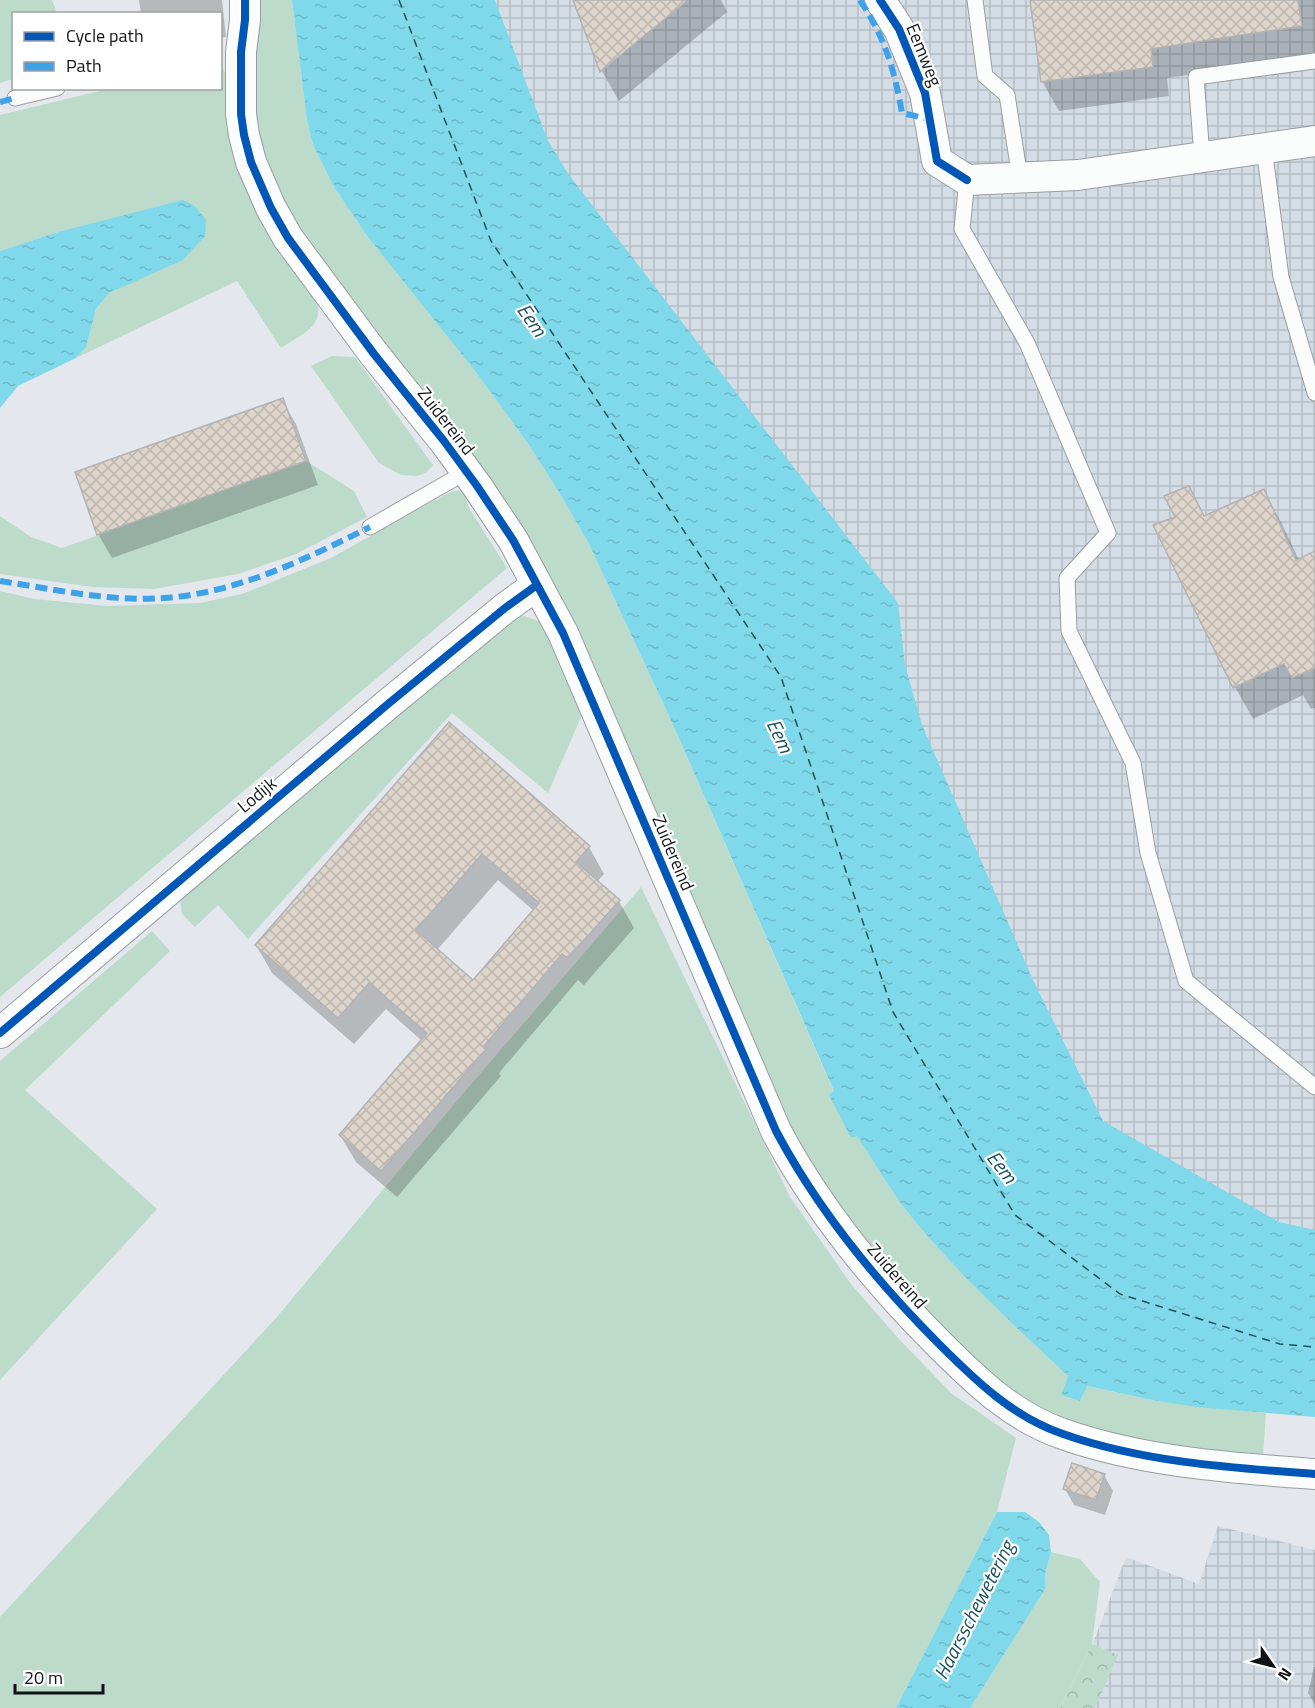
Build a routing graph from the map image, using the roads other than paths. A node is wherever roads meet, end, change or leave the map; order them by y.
1 (245, 0) edge
2 (880, 0) edge
3 (975, 0) edge
4 (1315, 61) edge
5 (49, 90) edge
6 (15, 98) dead end
7 (1315, 141) edge
8 (1264, 148) junction
9 (1202, 157) junction
10 (1020, 178) junction
11 (967, 180) junction
12 (1315, 393) edge
13 (465, 470) junction
14 (370, 527) dead end
15 (537, 585) junction
16 (0, 1033) edge
17 (1315, 1086) edge
18 (1315, 1474) edge

1 - 13 street, Zuidereind
2 - 11 street, Eemweg
3 - 10 lane
4 - 9 lane
5 - 6 lane
7 - 8 street
8 - 9 street
8 - 12 lane
9 - 10 street
10 - 11 street
11 - 17 lane
13 - 14 lane
13 - 15 street, Zuidereind
15 - 16 street, Lodijk
15 - 18 street, Zuidereind

